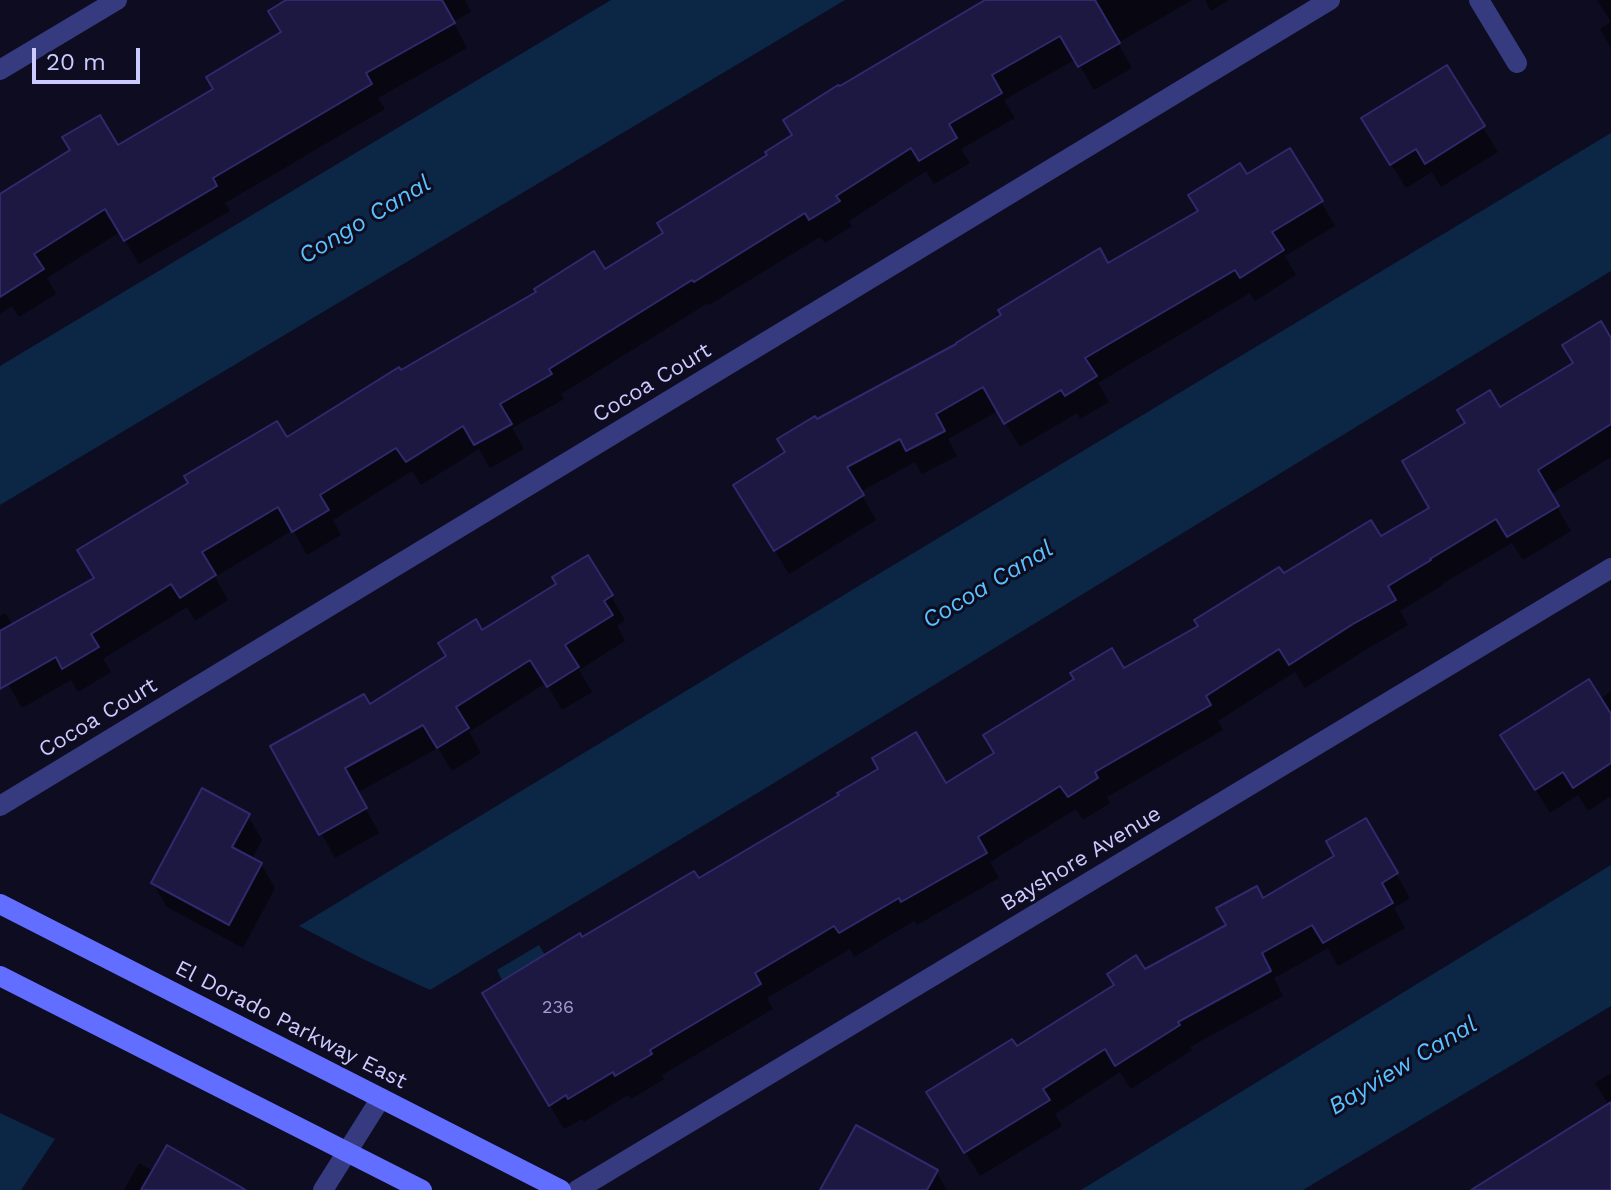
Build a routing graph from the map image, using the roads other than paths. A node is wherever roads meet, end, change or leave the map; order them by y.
1 (117, 0) edge
2 (1330, 0) edge
3 (1479, 0) edge
4 (1517, 63) dead end
5 (0, 70) edge
6 (1611, 568) edge
7 (0, 806) edge
8 (0, 904) edge
9 (0, 976) edge
10 (381, 1098) junction
11 (347, 1153) junction
12 (323, 1190) edge
13 (422, 1190) edge
14 (561, 1190) edge
15 (577, 1190) edge

1 - 5 street
2 - 7 street, Cocoa Court
3 - 4 street
6 - 15 street, Bayshore Avenue
8 - 10 street, El Dorado Parkway East
9 - 11 street
10 - 11 street
10 - 14 street, El Dorado Parkway East
11 - 12 street
11 - 13 street

